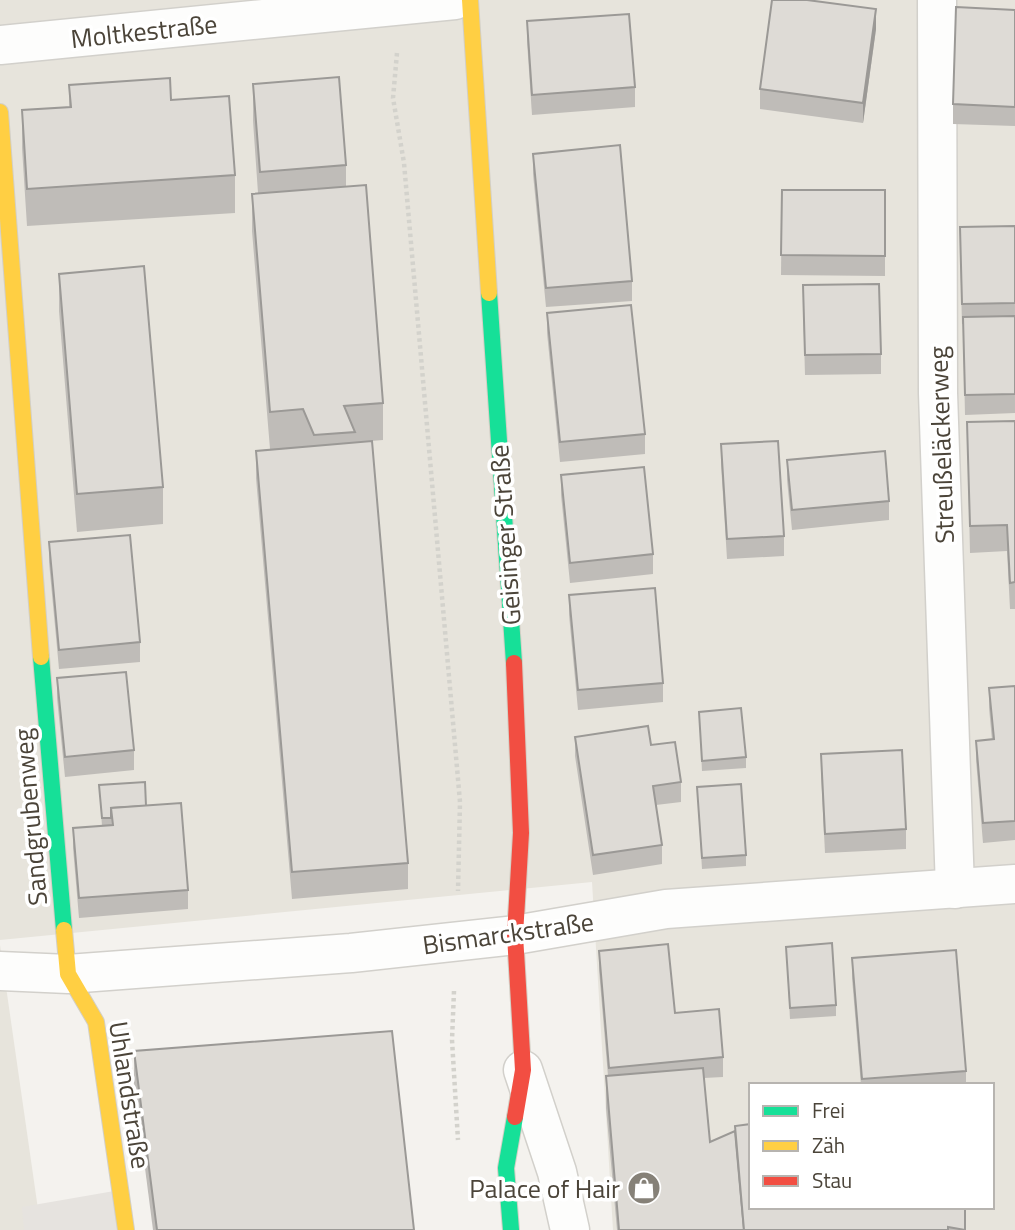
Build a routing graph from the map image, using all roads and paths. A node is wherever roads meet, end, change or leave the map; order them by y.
1 (454, 0) edge
2 (470, 0) edge
3 (937, 0) edge
4 (402, 4) junction
5 (0, 45) edge
6 (0, 112) edge
7 (1015, 884) edge
8 (956, 889) junction
9 (515, 935) junction
10 (456, 943) junction
11 (0, 971) edge
12 (68, 974) junction
13 (523, 1070) junction
14 (459, 1149) dead end
15 (126, 1230) edge
16 (511, 1230) edge
17 (570, 1230) edge

1 - 4 street, Moltkestraße
2 - 9 street, Geisinger Straße
3 - 8 street, Streußeläckerweg
4 - 5 street, Moltkestraße
4 - 10 path
6 - 12 street, Sandgrubenweg
7 - 8 street, Bismarckstraße
8 - 9 street, Bismarckstraße
9 - 10 street, Bismarckstraße
9 - 13 street, Geisinger Straße
10 - 12 street, Bismarckstraße
10 - 14 path
11 - 12 street, Bismarckstraße
12 - 15 street, Uhlandstraße
13 - 16 street, Geisinger Straße
13 - 17 street, Geisinger Straße

